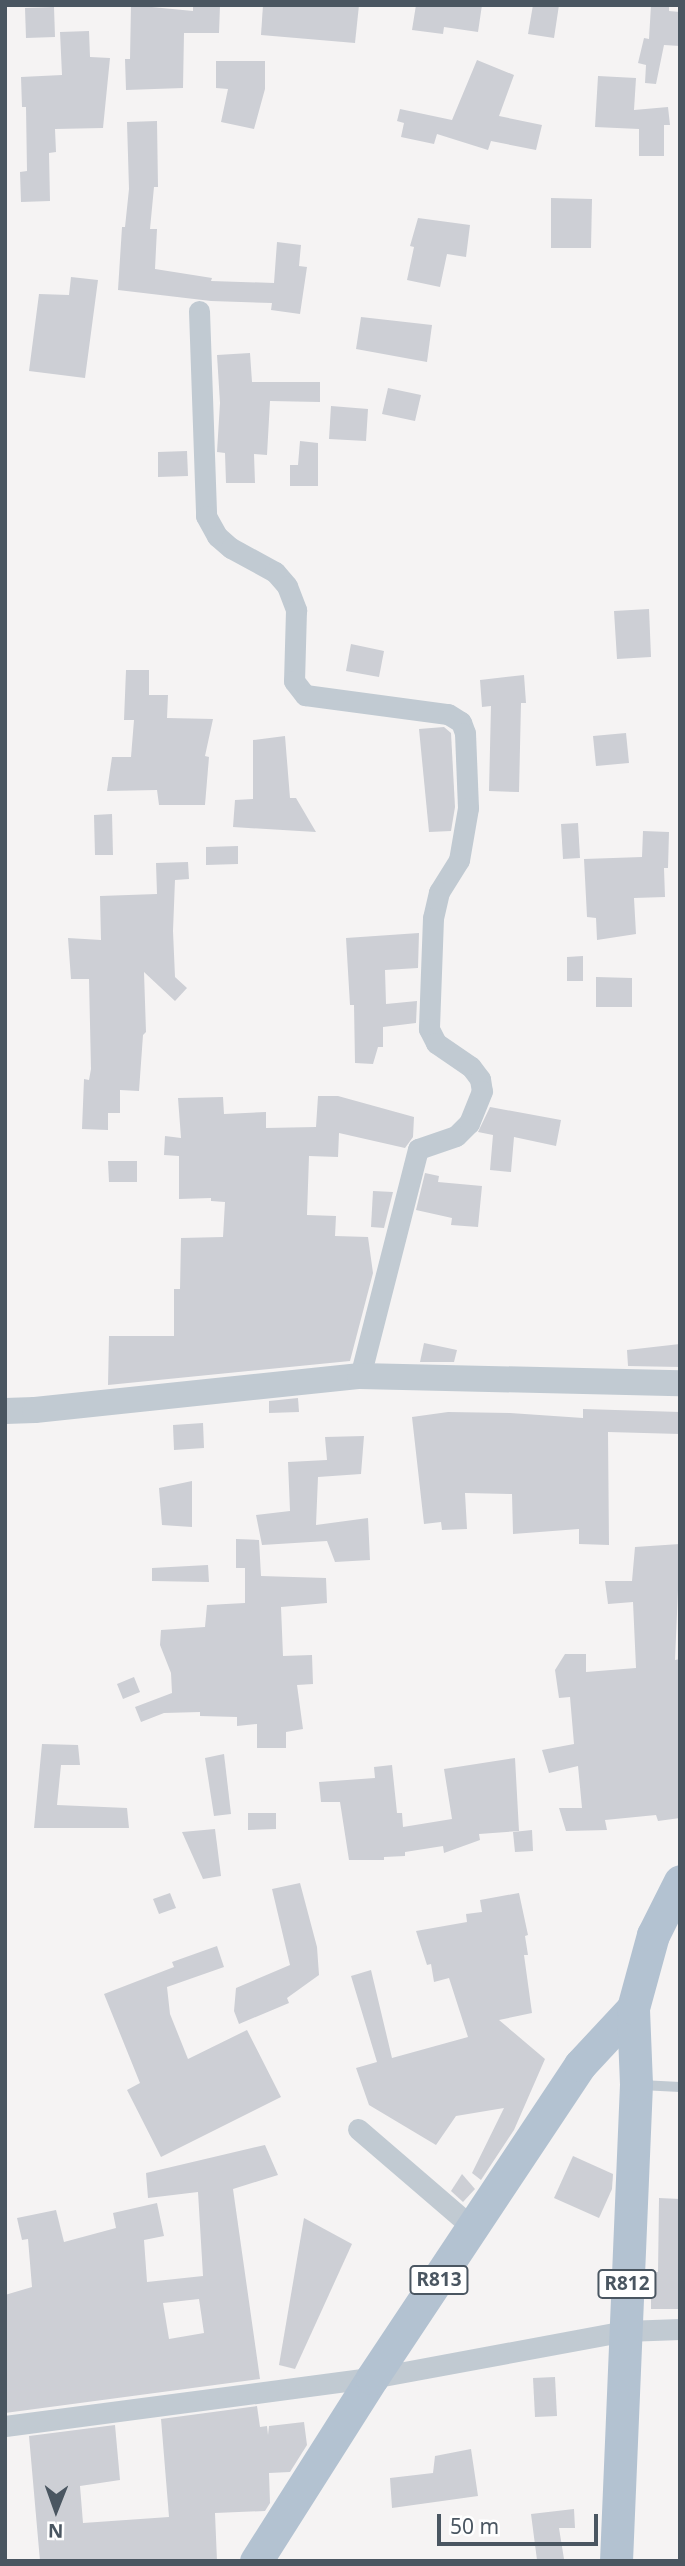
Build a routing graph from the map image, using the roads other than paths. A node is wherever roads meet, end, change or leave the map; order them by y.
1 (199, 312) dead end
2 (360, 1376) junction
3 (680, 1384) edge
4 (5, 1411) edge
5 (680, 1881) edge
6 (633, 2008) junction
7 (636, 2084) junction
8 (680, 2087) edge
9 (358, 2129) dead end
10 (473, 2228) junction
11 (680, 2329) edge
12 (625, 2331) junction
13 (372, 2378) junction
14 (5, 2426) edge
15 (256, 2561) edge
16 (616, 2561) edge

1 - 2 street
2 - 3 street
2 - 4 street
5 - 6 main road, R812
6 - 7 main road, R812
6 - 10 main road, R813
7 - 8 lane
7 - 12 main road, R812
9 - 10 street
10 - 13 main road, R813
11 - 12 street
12 - 13 street
12 - 16 main road, R812
13 - 14 street
13 - 15 main road, R813

